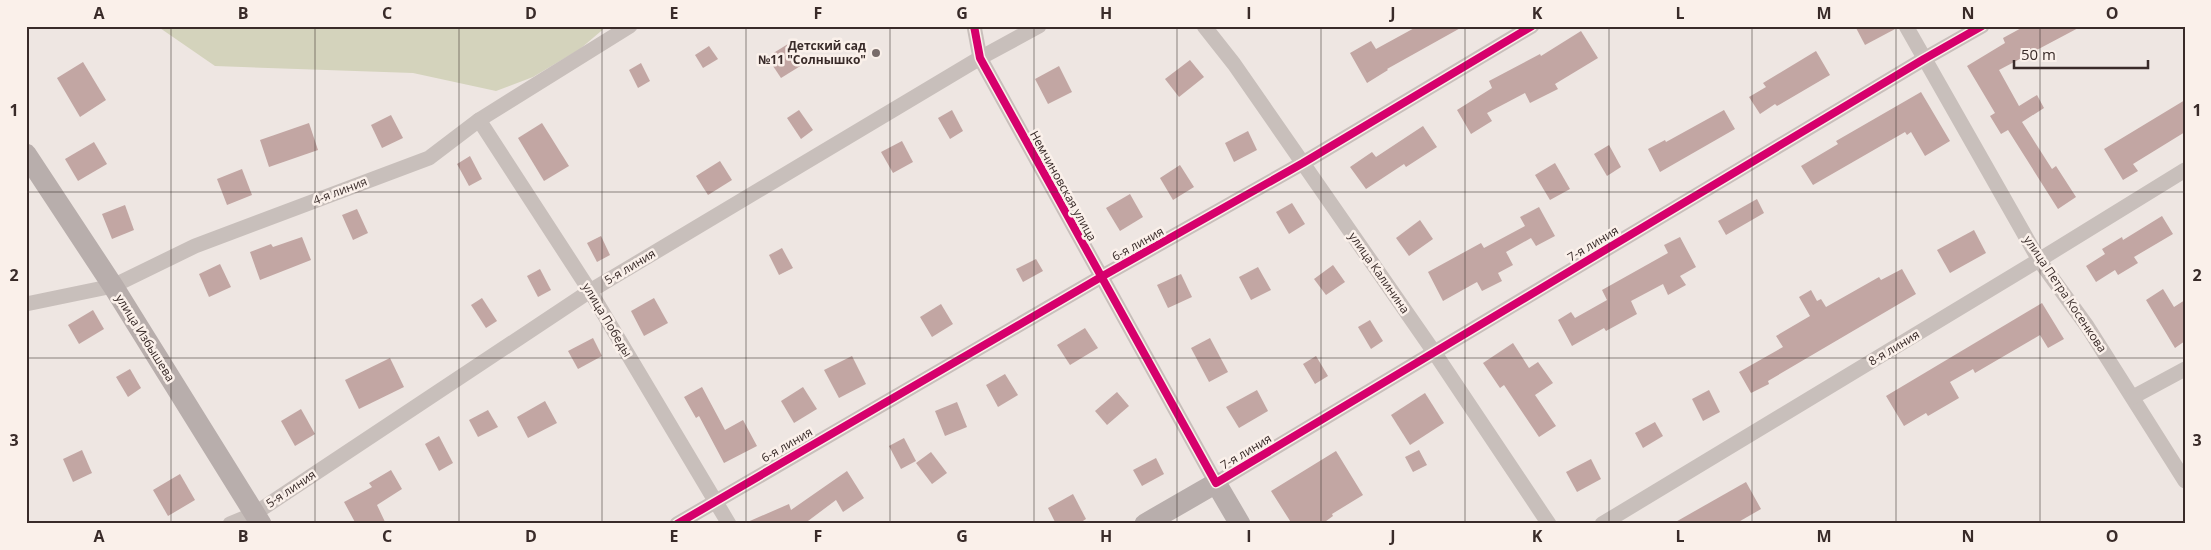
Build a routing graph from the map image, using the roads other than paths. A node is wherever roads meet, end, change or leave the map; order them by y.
1 (630, 26) edge
2 (974, 26) edge
3 (1039, 26) edge
4 (1204, 26) edge
5 (1532, 26) edge
6 (1906, 26) edge
7 (1982, 26) edge
8 (980, 58) junction
9 (1924, 59) junction
10 (479, 120) junction
11 (26, 154) edge
12 (1303, 164) junction
13 (2185, 170) edge
14 (2040, 260) junction
15 (1101, 278) junction
16 (113, 286) junction
17 (590, 291) junction
18 (26, 304) edge
19 (1434, 352) junction
20 (2185, 370) edge
21 (2132, 397) junction
22 (2185, 480) edge
23 (1216, 483) junction
24 (715, 500) junction
25 (258, 519) edge
26 (230, 524) edge
27 (677, 524) edge
28 (729, 524) edge
29 (1145, 524) edge
30 (1240, 524) edge
31 (1549, 524) edge
32 (1602, 524) edge

1 - 10 street, 4-я линия
2 - 8 street, Немчиновская улица
3 - 8 street, 5-я линия
4 - 12 street, улица Калинина
5 - 12 street, 6-я линия
6 - 9 street, улица Петра Косенкова
7 - 9 street, 7-я линия
8 - 15 street, Немчиновская улица
8 - 17 street, 5-я линия
9 - 14 street, улица Петра Косенкова
9 - 19 street, 7-я линия
10 - 16 street, 4-я линия
10 - 17 street, улица Победы
11 - 16 main road, улица Избышева
12 - 15 street, 6-я линия
12 - 19 street, улица Калинина
13 - 14 street, 8-я линия
14 - 21 street, улица Петра Косенкова
14 - 32 street, 8-я линия
15 - 23 street, Немчиновская улица
15 - 24 street, 6-я линия
16 - 18 street, 4-я линия
16 - 25 main road, улица Избышева
17 - 24 street, улица Победы
17 - 25 street, 5-я линия
19 - 23 street, 7-я линия
19 - 31 street, улица Калинина
20 - 21 street
21 - 22 street, улица Петра Косенкова
23 - 29 main road, 7-я линия
23 - 30 main road, Немчиновская улица
24 - 27 street, 6-я линия
24 - 28 street, улица Победы
25 - 26 street, 5-я линия

